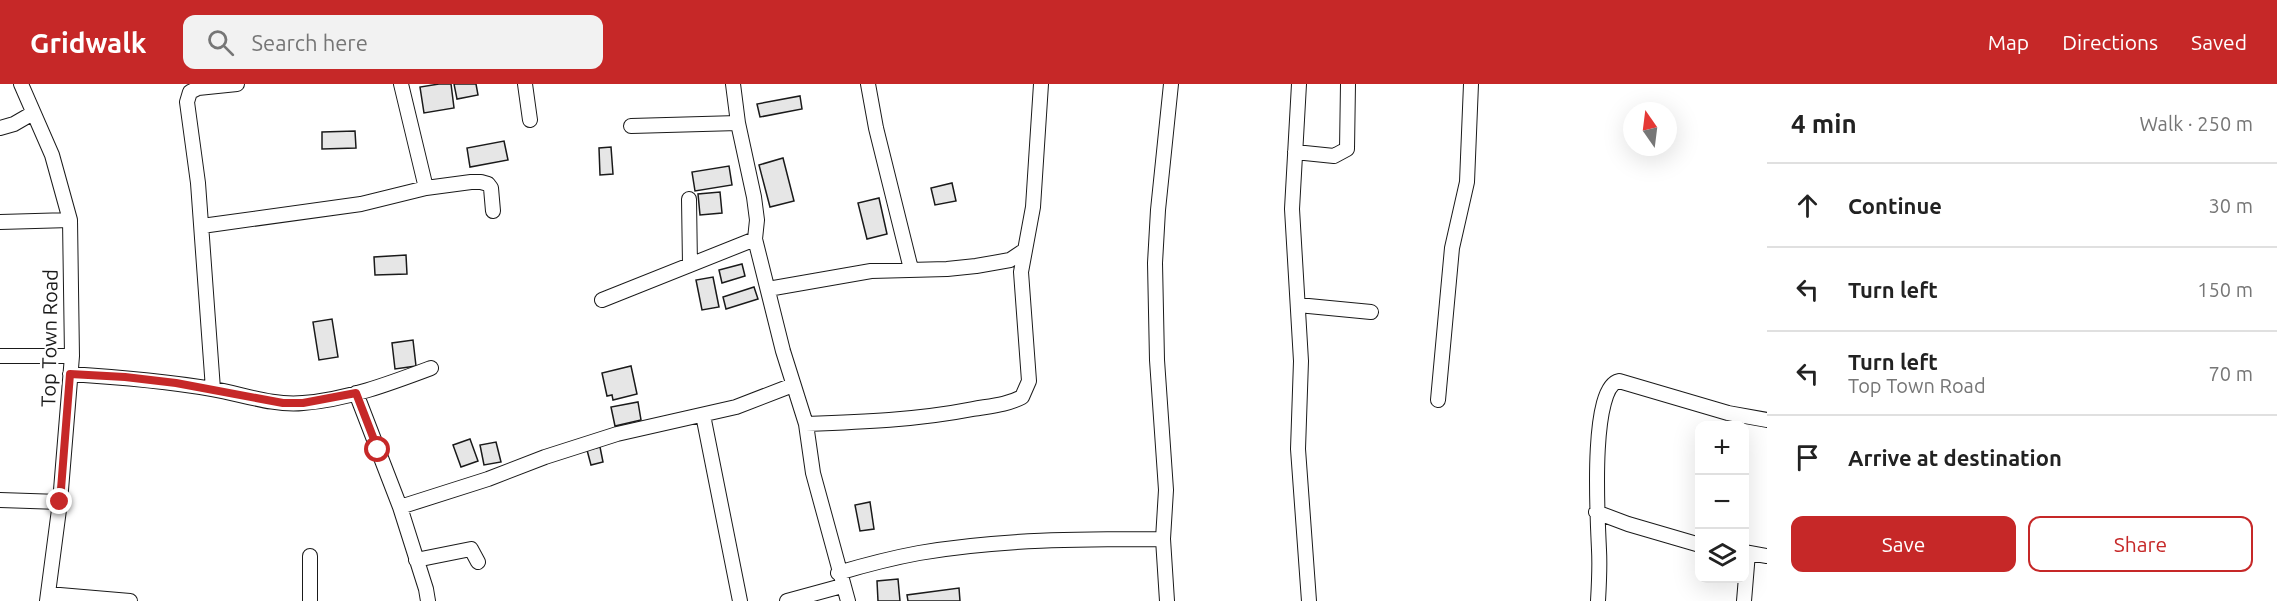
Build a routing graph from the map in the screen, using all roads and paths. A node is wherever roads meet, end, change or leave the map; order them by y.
1 (21, 84) edge
2 (237, 84) edge
3 (401, 84) edge
4 (525, 84) edge
5 (733, 84) edge
6 (868, 84) edge
7 (1041, 84) edge
8 (1171, 84) edge
9 (1299, 84) edge
10 (1348, 84) edge
11 (1471, 84) edge
12 (33, 113) junction
13 (530, 120) dead end
14 (738, 123) junction
15 (631, 126) dead end
16 (0, 128) edge
17 (1294, 152) junction
18 (426, 188) junction
19 (689, 199) dead end
20 (494, 211) dead end
21 (70, 220) junction
22 (0, 222) edge
23 (202, 226) junction
24 (755, 239) junction
25 (1024, 250) junction
26 (690, 265) junction
27 (911, 269) junction
28 (768, 289) junction
29 (602, 300) dead end
30 (1298, 305) junction
31 (1371, 312) dead end
32 (0, 356) edge
33 (72, 356) junction
34 (431, 368) dead end
35 (70, 374) junction
36 (793, 385) junction
37 (213, 389) junction
38 (356, 393) junction
39 (1438, 400) dead end
40 (703, 414) junction
41 (1767, 420) edge
42 (806, 424) junction
43 (0, 500) edge
44 (60, 502) junction
45 (400, 507) junction
46 (1596, 512) junction
47 (1163, 539) junction
48 (1695, 543) edge
49 (1749, 553) edge
50 (310, 556) dead end
51 (1767, 556) edge
52 (417, 560) junction
53 (478, 562) dead end
54 (840, 579) junction
55 (1745, 583) edge
56 (48, 597) edge
57 (130, 601) edge
58 (310, 601) edge
59 (428, 601) edge
60 (740, 601) edge
61 (787, 601) edge
62 (848, 601) edge
63 (1167, 601) edge
64 (1309, 601) edge
65 (1598, 601) edge
66 (1744, 601) edge

1 - 12 street, Top Town Road
2 - 23 street
3 - 18 street
4 - 13 street
5 - 14 street
6 - 27 street
7 - 25 street
8 - 47 street
9 - 17 street
10 - 17 street
11 - 39 street
12 - 16 street
12 - 21 street, Top Town Road
14 - 15 street
14 - 24 street
17 - 30 street
18 - 20 street
18 - 23 street
19 - 26 street
21 - 22 street
21 - 33 street, Top Town Road
23 - 37 street
24 - 26 street
24 - 28 street
25 - 27 street
25 - 42 street
26 - 29 street
27 - 28 street
28 - 36 street
30 - 31 street
30 - 64 street
32 - 33 street
33 - 35 street, Top Town Road
34 - 38 street
35 - 37 street
35 - 44 street, Top Town Road
36 - 40 street
36 - 42 street
37 - 38 street
38 - 45 street
40 - 45 street
40 - 60 street
41 - 46 street
42 - 54 street
43 - 44 street
44 - 56 street, Top Town Road
45 - 52 street
46 - 48 street
46 - 65 street
47 - 54 street
47 - 63 street
49 - 51 street
50 - 58 street
52 - 53 street
52 - 59 street
54 - 61 street
54 - 62 street
55 - 66 street
56 - 57 street

